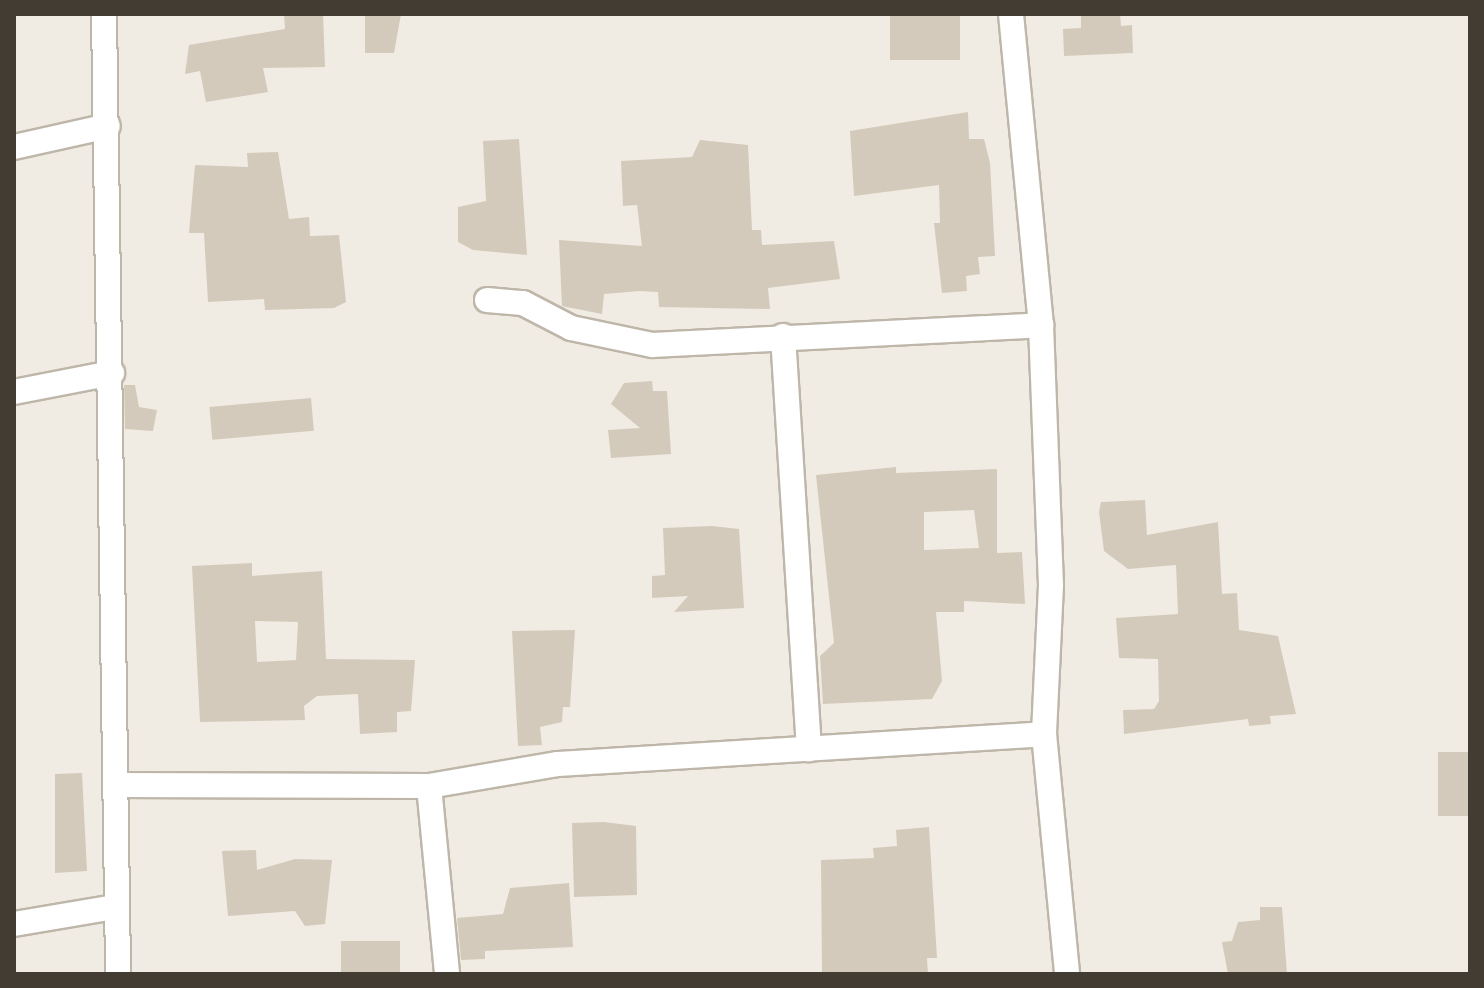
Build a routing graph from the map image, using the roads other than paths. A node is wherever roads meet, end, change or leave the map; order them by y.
1 (104, 14) edge
2 (1011, 14) edge
3 (108, 126) junction
4 (14, 147) edge
5 (487, 300) dead end
6 (1041, 325) junction
7 (783, 336) junction
8 (112, 373) junction
9 (14, 392) edge
10 (1044, 734) junction
11 (809, 749) junction
12 (116, 785) junction
13 (429, 786) junction
14 (115, 907) junction
15 (14, 924) edge
16 (118, 974) edge
17 (447, 974) edge
18 (1067, 974) edge

1 - 3 street
2 - 6 street
3 - 4 street
3 - 8 street
5 - 7 street
6 - 7 street
6 - 10 street
7 - 11 street
8 - 9 street
8 - 12 street
10 - 11 street
10 - 18 street
11 - 13 street
12 - 13 street
12 - 14 street
13 - 17 street
14 - 15 street
14 - 16 street

